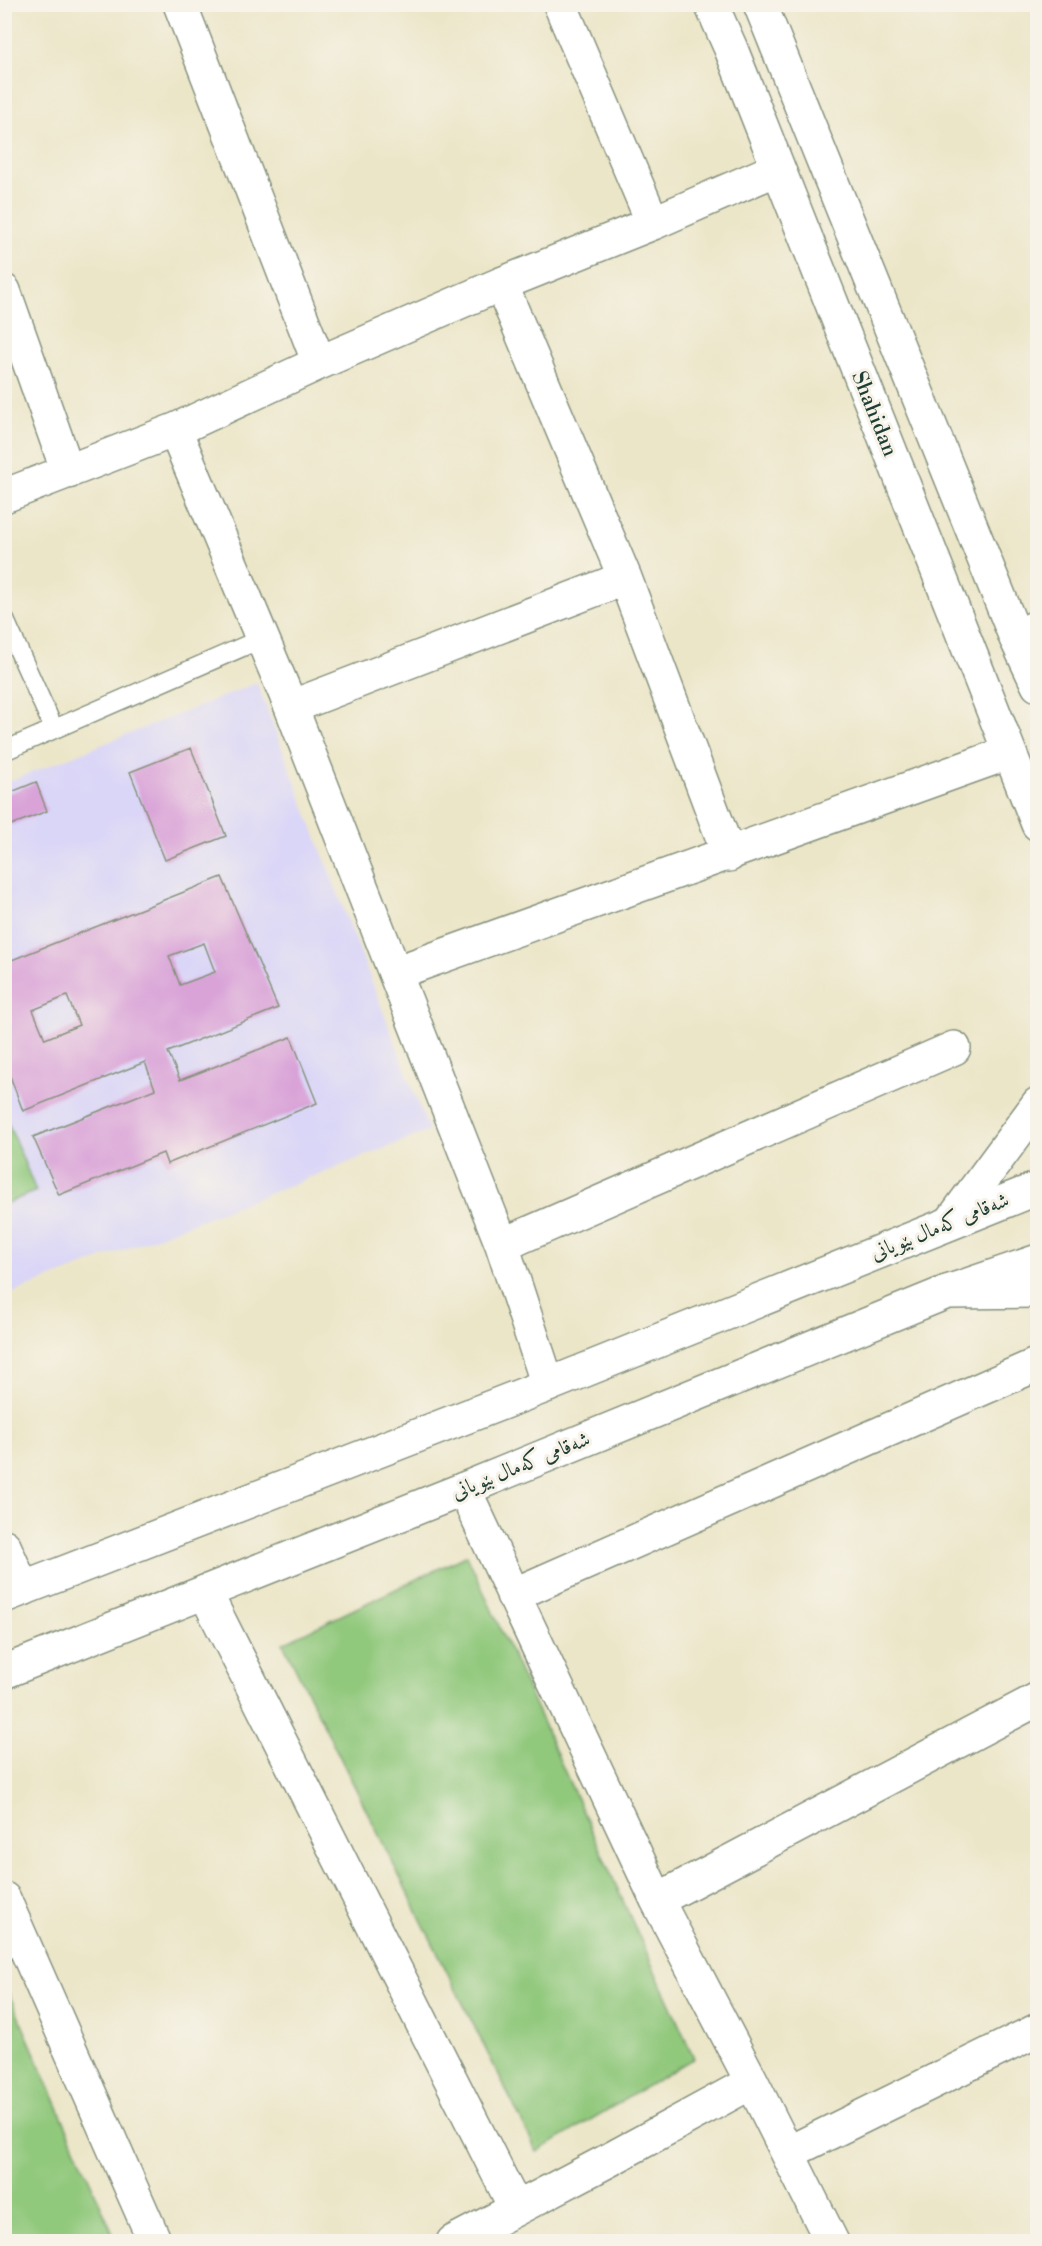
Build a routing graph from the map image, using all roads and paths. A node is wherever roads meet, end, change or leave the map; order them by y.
1 (180, 4) edge
2 (560, 4) edge
3 (711, 4) edge
4 (765, 15) edge
5 (731, 49) junction
6 (777, 169) junction
7 (653, 223) junction
8 (501, 284) junction
9 (4, 291) edge
10 (320, 363) junction
11 (175, 430) junction
12 (68, 472) junction
13 (4, 496) edge
14 (625, 578) junction
15 (4, 618) edge
16 (1027, 632) edge
17 (262, 638) junction
18 (1038, 685) edge
19 (291, 707) junction
20 (54, 729) junction
21 (4, 751) edge
22 (1008, 753) junction
23 (1038, 824) edge
24 (729, 855) junction
25 (395, 973) junction
26 (954, 1048) dead end
27 (1038, 1104) edge
28 (1038, 1188) edge
29 (951, 1222) junction
30 (502, 1245) junction
31 (1038, 1261) edge
32 (1038, 1291) edge
33 (947, 1292) junction
34 (1038, 1364) edge
35 (548, 1385) junction
36 (464, 1490) junction
37 (4, 1546) edge
38 (14, 1592) edge
39 (205, 1592) junction
40 (513, 1595) junction
41 (4, 1671) edge
42 (1038, 1699) edge
43 (4, 1899) edge
44 (657, 1900) junction
45 (1038, 2030) edge
46 (752, 2082) junction
47 (788, 2152) junction
48 (516, 2209) junction
49 (155, 2241) edge
50 (453, 2241) edge
51 (832, 2241) edge

1 - 10 street
2 - 7 street
3 - 5 street, Shahidan
4 - 5 street
4 - 16 street
5 - 6 street, Shahidan
6 - 7 street
6 - 22 street, Shahidan
7 - 8 street
8 - 10 street
8 - 14 street
9 - 12 street
10 - 11 street
11 - 12 street
11 - 17 street
12 - 13 street
14 - 19 street
14 - 24 street
15 - 20 lane
16 - 18 street
17 - 19 street
17 - 20 lane
19 - 25 street
20 - 21 lane
22 - 23 street, Shahidan
22 - 24 street
24 - 25 street
25 - 30 street
26 - 30 street
27 - 29 street
28 - 29 street, شەقامی کەمال بێویانی
29 - 35 street, شەقامی کەمال بێویانی
30 - 35 street
31 - 33 street, شەقامی کەمال بێویانی
32 - 33 street
33 - 36 street, شەقامی کەمال بێویانی
34 - 40 street
35 - 38 street, شەقامی کەمال بێویانی
36 - 39 street, شەقامی کەمال بێویانی
36 - 40 street
37 - 38 street
39 - 41 street, شەقامی کەمال بێویانی
39 - 48 street
40 - 44 street
42 - 44 street
43 - 49 street
44 - 46 street
45 - 47 street
46 - 47 street
46 - 48 street
47 - 51 street
48 - 50 street

